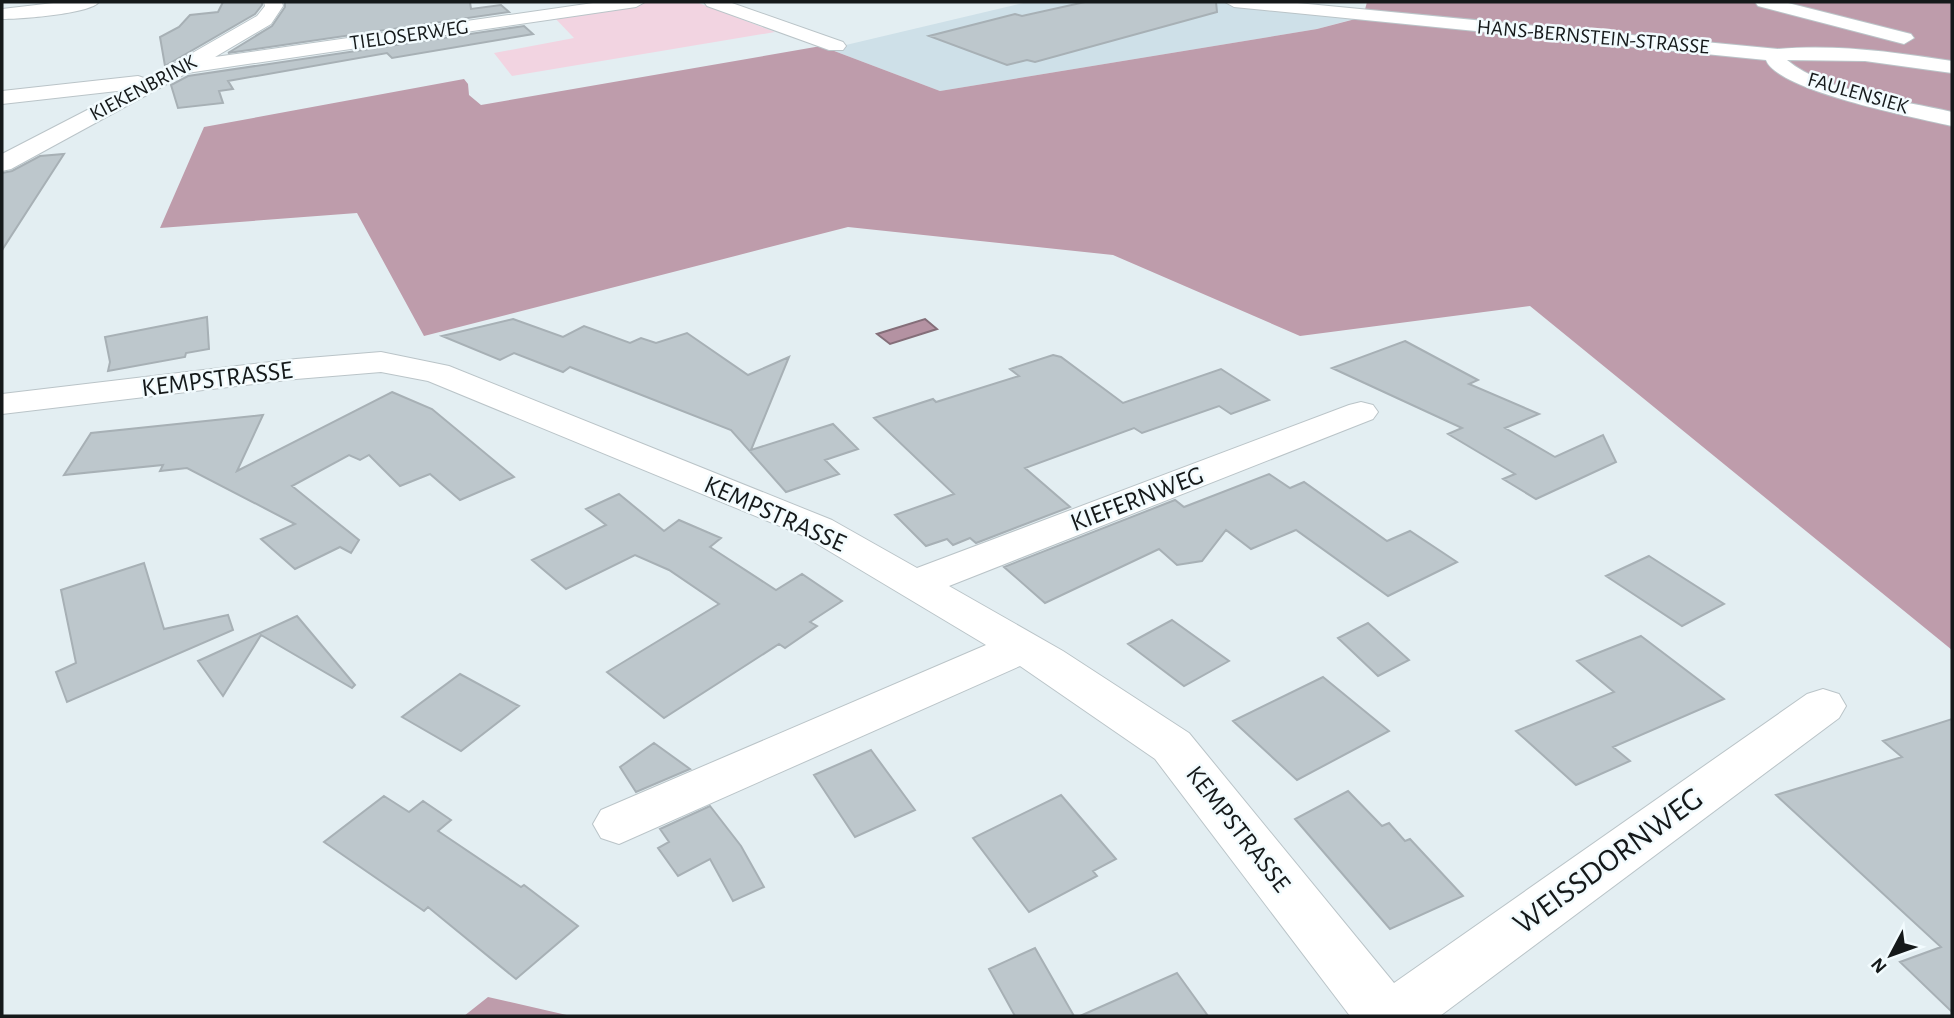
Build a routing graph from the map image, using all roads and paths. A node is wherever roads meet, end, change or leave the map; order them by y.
1 (90, 2) edge
2 (273, 2) edge
3 (625, 2) edge
4 (713, 2) edge
5 (1234, 2) edge
6 (1764, 2) edge
7 (2, 14) edge
8 (836, 46) dead end
9 (1939, 46) edge
10 (1778, 55) junction
11 (1952, 67) edge
12 (182, 68) junction
13 (161, 80) junction
14 (2, 97) edge
15 (1952, 119) edge
16 (2, 163) edge
17 (2, 404) edge
18 (1361, 412) dead end
19 (913, 585) junction
20 (1020, 648) junction
21 (1823, 706) dead end
22 (619, 824) dead end
23 (1385, 1016) edge
24 (1394, 1016) edge

1 - 7 street
2 - 12 street, KIEKENBRINK
3 - 12 street, TIELOSERWEG
4 - 8 street
5 - 10 street, HANS-BERNSTEIN-STRASSE
6 - 9 street
10 - 11 street, HANS-BERNSTEIN-STRASSE
10 - 15 street, FAULENSIEK
12 - 13 street, KIEKENBRINK
13 - 14 street
13 - 16 street, KIEKENBRINK
17 - 19 street, KEMPSTRASSE
18 - 19 street, KIEFERNWEG
19 - 20 street, KEMPSTRASSE
20 - 22 street
20 - 23 street, KEMPSTRASSE
21 - 24 street, WEISSDORNWEG

